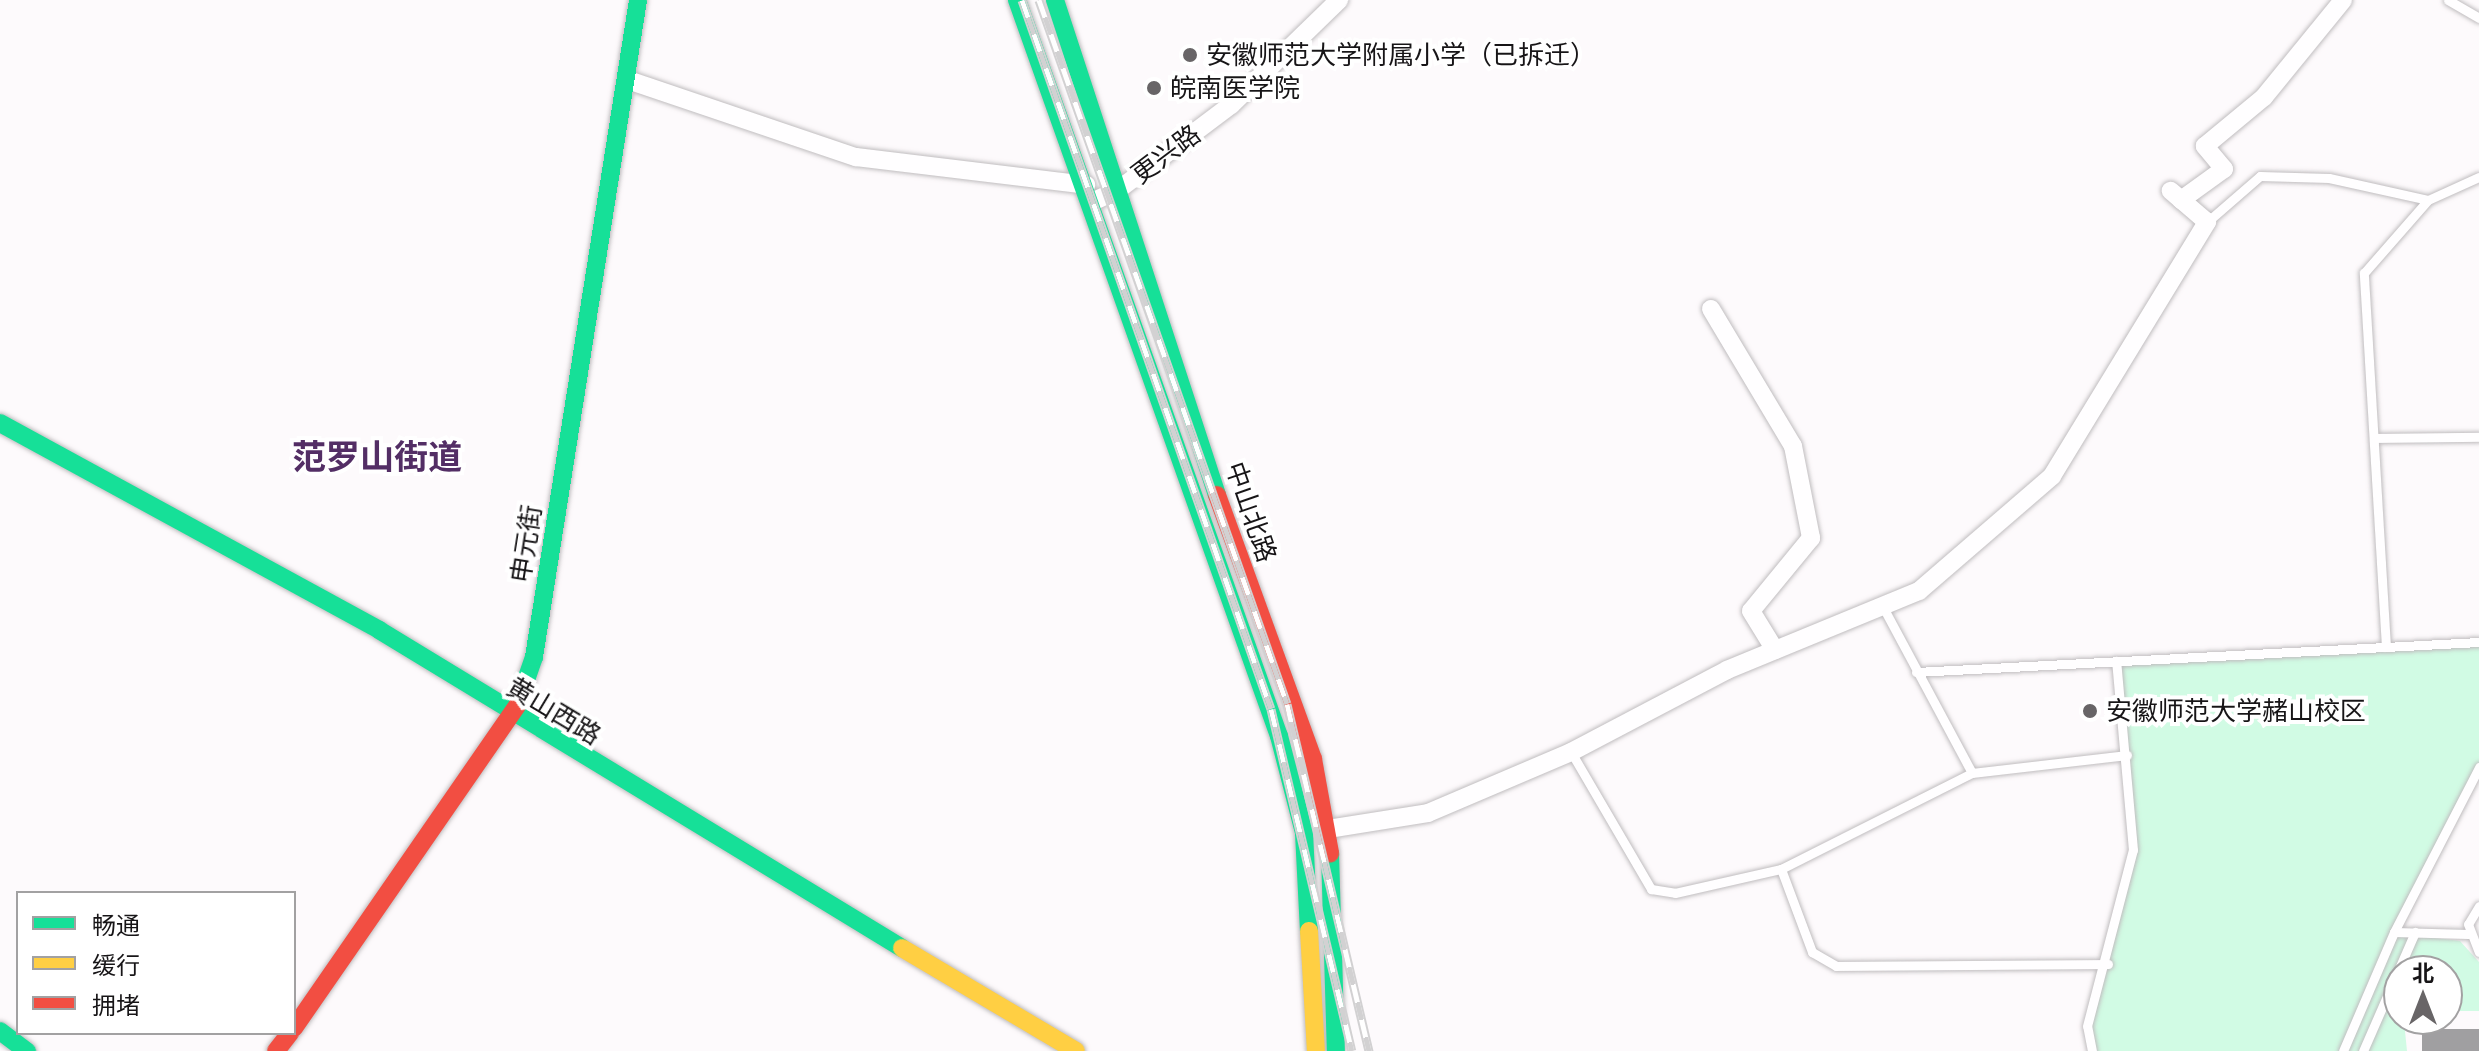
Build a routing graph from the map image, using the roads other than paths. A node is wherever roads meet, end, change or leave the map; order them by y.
1 (638, 0) edge
2 (1017, 0) edge
3 (1055, 0) edge
4 (1339, 0) edge
5 (2343, 0) edge
6 (2448, 0) edge
7 (2479, 18) edge
8 (628, 80) junction
9 (2479, 177) edge
10 (1118, 190) junction
11 (1089, 193) junction
12 (2428, 200) junction
13 (2207, 222) junction
14 (1711, 309) dead end
15 (0, 423) edge
16 (2479, 437) edge
17 (2376, 438) junction
18 (1883, 607) junction
19 (2479, 642) edge
20 (2386, 647) junction
21 (1775, 650) junction
22 (2116, 661) junction
23 (1916, 672) junction
24 (513, 717) junction
25 (1571, 752) junction
26 (2127, 755) junction
27 (2479, 767) edge
28 (1972, 773) junction
29 (1328, 829) junction
30 (1781, 869) junction
31 (2479, 906) edge
32 (2394, 932) junction
33 (2415, 932) junction
34 (2468, 934) junction
35 (2479, 952) edge
36 (2108, 964) junction
37 (296, 1025) edge
38 (0, 1031) edge
39 (288, 1035) edge
40 (27, 1051) edge
41 (276, 1051) edge
42 (1076, 1051) edge
43 (1316, 1051) edge
44 (1336, 1051) edge
45 (2092, 1051) edge
46 (2343, 1051) edge
47 (2363, 1051) edge

1 - 8 street, 申元街
2 - 11 street
3 - 10 street, 中山北路
4 - 10 street, 更兴路
5 - 13 street
6 - 7 lane
8 - 11 street
8 - 24 street, 申元街
9 - 12 lane
10 - 11 street, 更兴路
10 - 29 street, 中山北路
11 - 43 street
12 - 13 lane
12 - 17 lane
13 - 18 street
14 - 21 street
15 - 24 street, 黄山西路
16 - 17 lane
17 - 20 lane
18 - 21 street
18 - 23 lane
19 - 20 lane
20 - 22 lane
21 - 25 street
22 - 23 lane
22 - 26 lane
23 - 28 lane
24 - 37 street, 申元街
24 - 42 street, 黄山西路
25 - 29 street
25 - 30 lane
26 - 28 lane
26 - 36 lane
27 - 32 lane
28 - 30 lane
29 - 44 street, 中山北路
30 - 36 lane
31 - 34 lane
32 - 33 lane
32 - 46 lane
33 - 34 lane
33 - 47 lane
34 - 35 lane
36 - 45 lane
38 - 40 street
39 - 41 street

